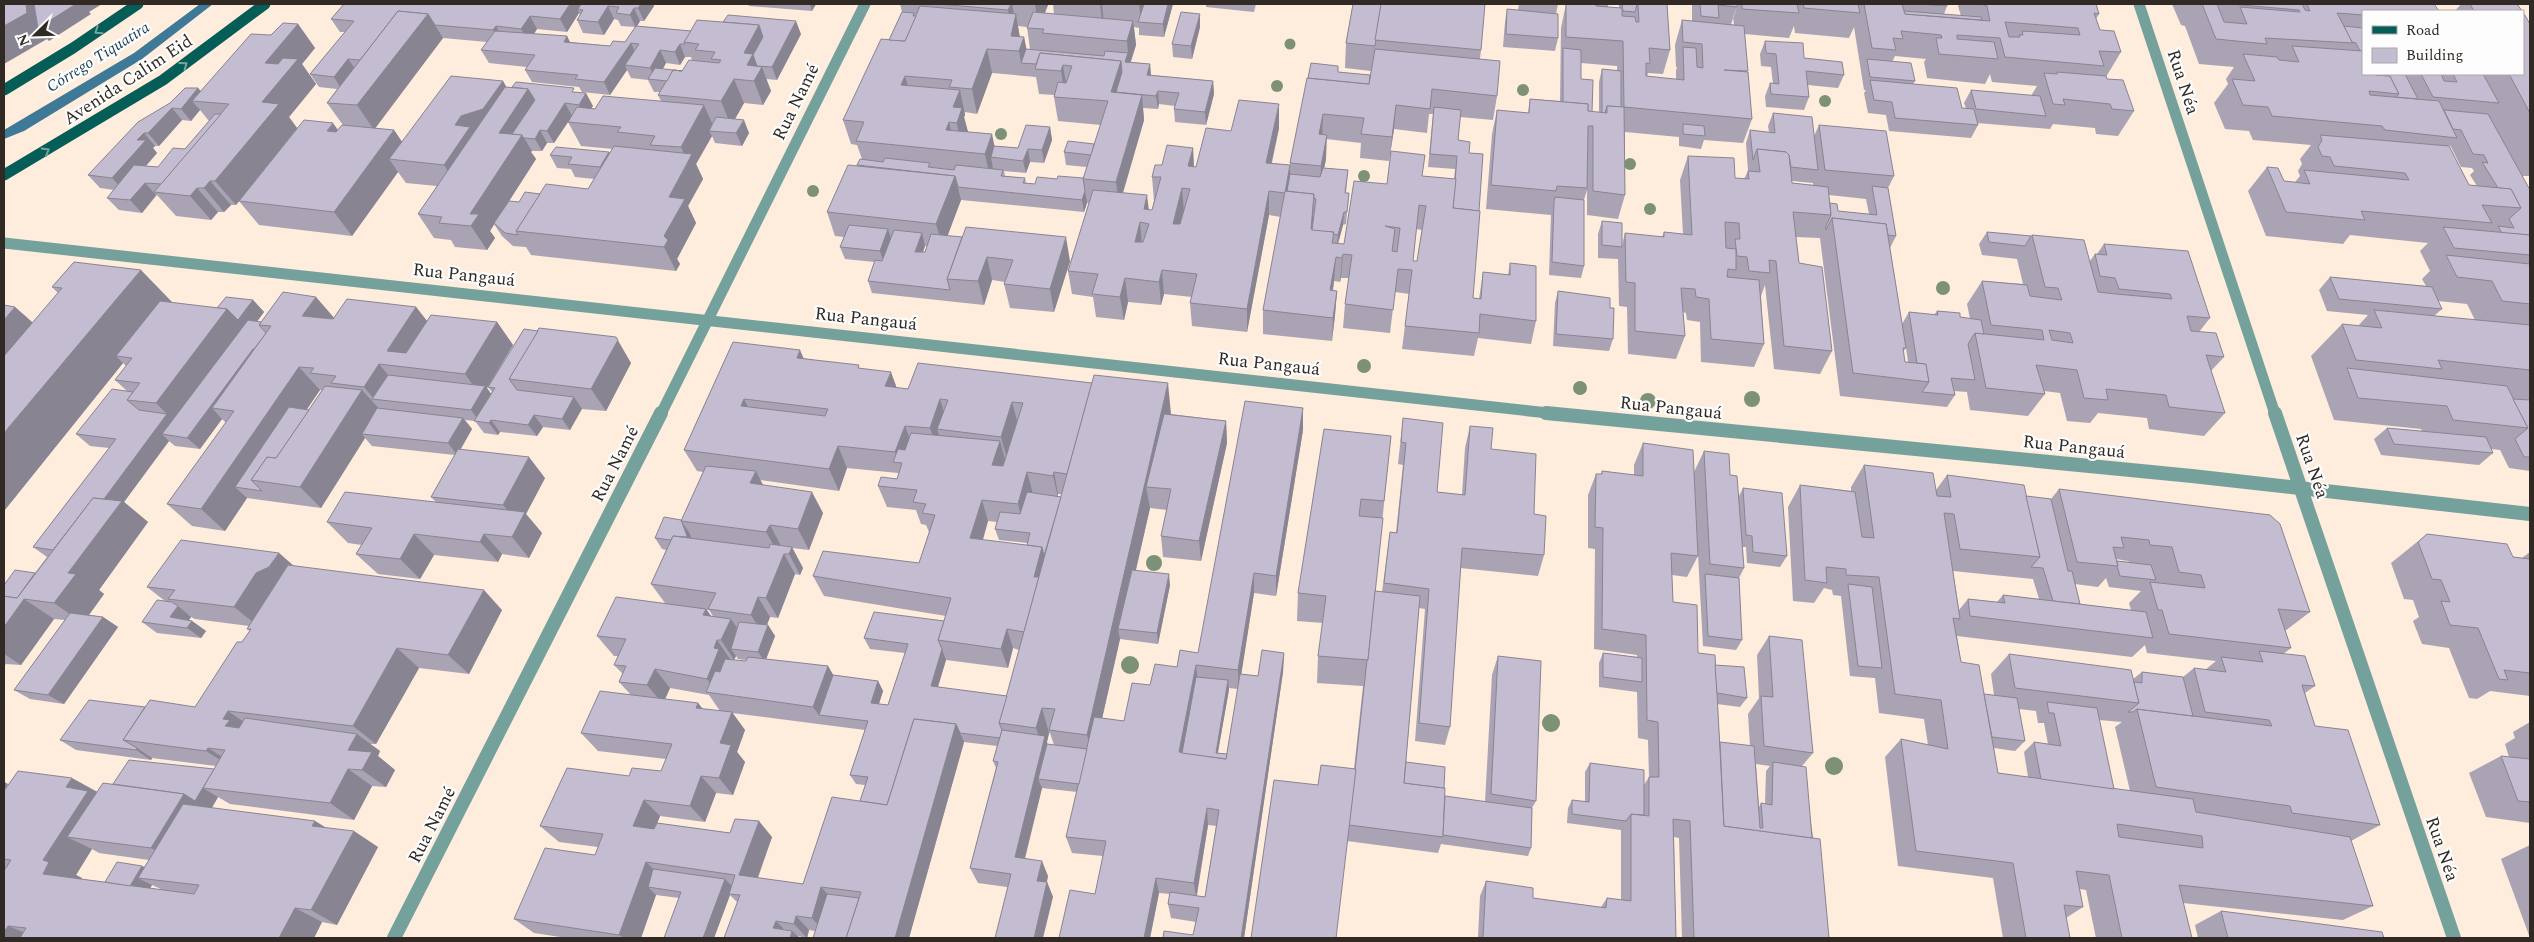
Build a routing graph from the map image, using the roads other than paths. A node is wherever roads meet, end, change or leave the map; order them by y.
1 (138, 4) edge
2 (265, 4) edge
3 (865, 4) edge
4 (2138, 4) edge
5 (4, 90) edge
6 (4, 175) edge
7 (4, 243) edge
8 (709, 319) junction
9 (2301, 488) junction
10 (2530, 514) edge
11 (394, 938) edge
12 (2454, 938) edge

1 -> 5 main road
6 -> 2 main road, Avenida Calim Eid
3 - 8 street, Rua Namé
4 - 9 street, Rua Néa
7 - 8 street, Rua Pangauá
8 - 9 street, Rua Pangauá
8 - 11 street, Rua Namé
9 - 10 street, Rua Pangauá
9 - 12 street, Rua Néa

